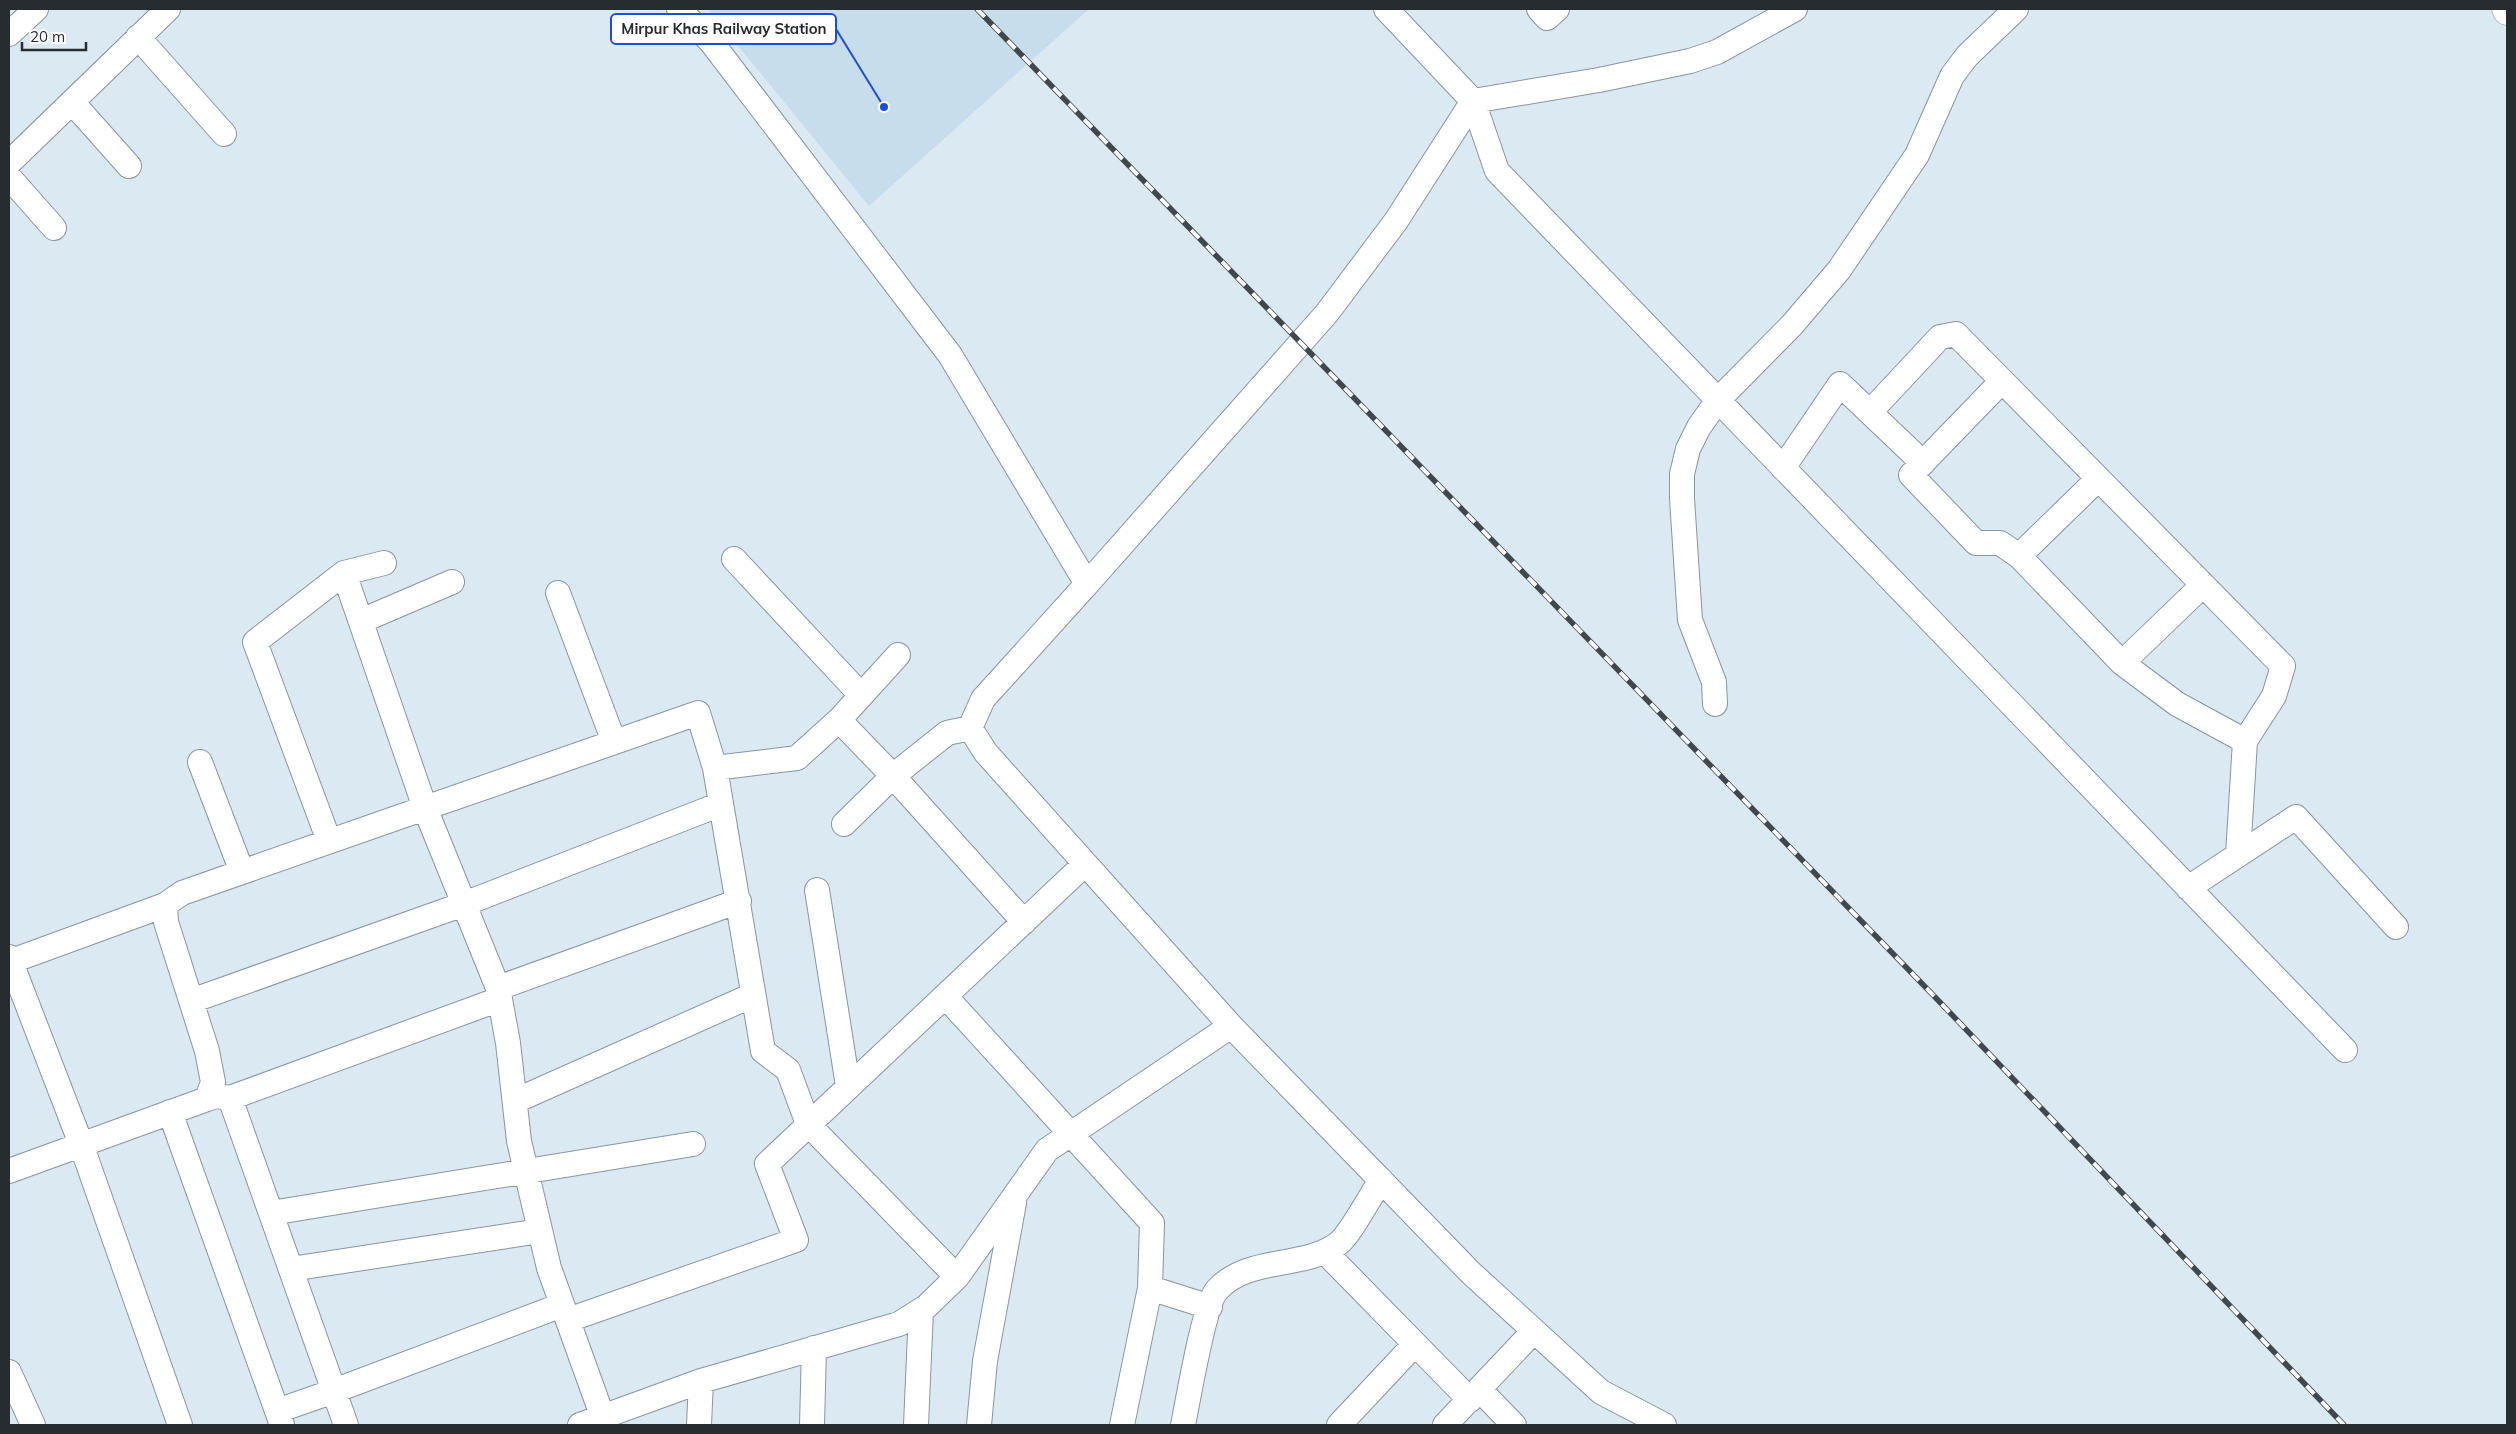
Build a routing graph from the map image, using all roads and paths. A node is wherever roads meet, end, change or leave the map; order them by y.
1 (36, 9) edge
2 (168, 9) edge
3 (679, 9) edge
4 (1386, 9) edge
5 (1539, 9) edge
6 (1557, 9) edge
7 (1795, 9) edge
8 (2016, 9) edge
9 (9, 34) edge
10 (138, 37) junction
11 (1472, 101) junction
12 (72, 102) junction
13 (224, 134) dead end
14 (9, 163) edge
15 (129, 166) dead end
16 (9, 177) edge
17 (54, 228) dead end
18 (2002, 381) junction
19 (1718, 400) junction
20 (1870, 412) junction
21 (1923, 463) junction
22 (1783, 468) junction
23 (2098, 479) junction
24 (2019, 556) junction
25 (734, 559) dead end
26 (384, 563) dead end
27 (344, 573) junction
28 (452, 582) dead end
29 (1087, 584) junction
30 (2203, 585) junction
31 (558, 593) dead end
32 (361, 622) junction
33 (898, 655) dead end
34 (2122, 662) junction
35 (861, 695) junction
36 (1715, 704) dead end
37 (839, 720) junction
38 (970, 728) junction
39 (2245, 741) junction
40 (614, 742) junction
41 (200, 762) dead end
42 (715, 768) junction
43 (893, 776) junction
44 (721, 804) junction
45 (425, 808) junction
46 (844, 824) dead end
47 (329, 841) junction
48 (2238, 855) junction
49 (1085, 864) junction
50 (242, 872) junction
51 (2188, 888) junction
52 (817, 890) dead end
53 (739, 901) junction
54 (464, 904) junction
55 (165, 905) junction
56 (1024, 922) junction
57 (2396, 927) dead end
58 (10, 960) edge
59 (499, 994) junction
60 (754, 995) junction
61 (945, 996) junction
62 (191, 1001) junction
63 (1231, 1026) junction
64 (2344, 1050) dead end
65 (848, 1086) junction
66 (218, 1098) junction
67 (515, 1101) junction
68 (170, 1112) junction
69 (808, 1124) junction
70 (1071, 1134) junction
71 (81, 1144) junction
72 (693, 1144) dead end
73 (9, 1170) edge
74 (526, 1171) junction
75 (1381, 1180) junction
76 (1016, 1194) junction
77 (271, 1213) junction
78 (540, 1231) junction
79 (1324, 1252) junction
80 (291, 1270) junction
81 (957, 1277) junction
82 (1150, 1288) junction
83 (1210, 1306) junction
84 (921, 1310) junction
85 (565, 1312) junction
86 (1534, 1331) junction
87 (1414, 1344) junction
88 (814, 1348) junction
89 (9, 1372) edge
90 (701, 1381) junction
91 (334, 1392) junction
92 (1474, 1394) junction
93 (280, 1418) edge
94 (603, 1418) junction
95 (33, 1425) edge
96 (180, 1425) edge
97 (346, 1425) edge
98 (580, 1425) edge
99 (699, 1425) edge
100 (812, 1425) edge
101 (916, 1425) edge
102 (979, 1425) edge
103 (1122, 1425) edge
104 (1183, 1425) edge
105 (1339, 1425) edge
106 (1445, 1425) edge
107 (1514, 1425) edge
108 (1664, 1425) edge

1 - 9 street
2 - 10 street
3 - 29 street
4 - 11 street
5 - 6 street
7 - 11 street
8 - 19 street
10 - 12 street
10 - 13 street
11 - 19 street
11 - 29 street
12 - 14 street
12 - 15 street
16 - 17 street
18 - 20 street
18 - 21 street
18 - 23 street
19 - 22 street
19 - 36 street
20 - 21 street
20 - 22 street
21 - 24 street
22 - 51 street
23 - 24 street
23 - 30 street
24 - 34 street
25 - 35 street
26 - 27 street
27 - 32 street
27 - 47 street
28 - 32 street
29 - 38 street
30 - 34 street
30 - 39 street
31 - 40 street
32 - 45 street
33 - 35 street
34 - 39 street
35 - 37 street
37 - 42 street
37 - 43 street
38 - 43 street
38 - 49 street
39 - 48 street
40 - 42 street
40 - 45 street
41 - 50 street
42 - 44 street
43 - 46 street
43 - 56 street
44 - 53 street
44 - 54 street
45 - 47 street
45 - 54 street
47 - 50 street
48 - 51 street
48 - 57 street
49 - 56 street
49 - 63 street
50 - 55 street
51 - 64 street
52 - 65 street
53 - 59 street
53 - 60 street
54 - 59 street
54 - 62 street
55 - 58 street
55 - 62 street
56 - 61 street
58 - 71 street
59 - 66 street
59 - 67 street
60 - 67 street
60 - 69 street
61 - 65 street
61 - 70 street
62 - 66 street
63 - 70 street
63 - 75 street
65 - 69 street
66 - 68 street
66 - 77 street
67 - 74 street
68 - 71 street
68 - 93 street
69 - 81 street
69 - 85 street
70 - 76 street
70 - 82 street
71 - 73 street
71 - 96 street
72 - 74 street
74 - 77 street
74 - 78 street
75 - 79 street
75 - 86 street
76 - 81 street
76 - 102 street
77 - 80 street
78 - 80 street
78 - 85 street
79 - 83 street
79 - 87 street
80 - 91 street
81 - 84 street
82 - 83 street
82 - 103 street
83 - 104 street
84 - 88 street
84 - 101 street
85 - 91 street
85 - 94 street
86 - 92 street
86 - 108 street
87 - 92 street
87 - 105 street
88 - 90 street
88 - 100 street
89 - 95 street
90 - 94 street
90 - 99 street
91 - 93 street
91 - 97 street
92 - 106 street
92 - 107 street
94 - 98 street

